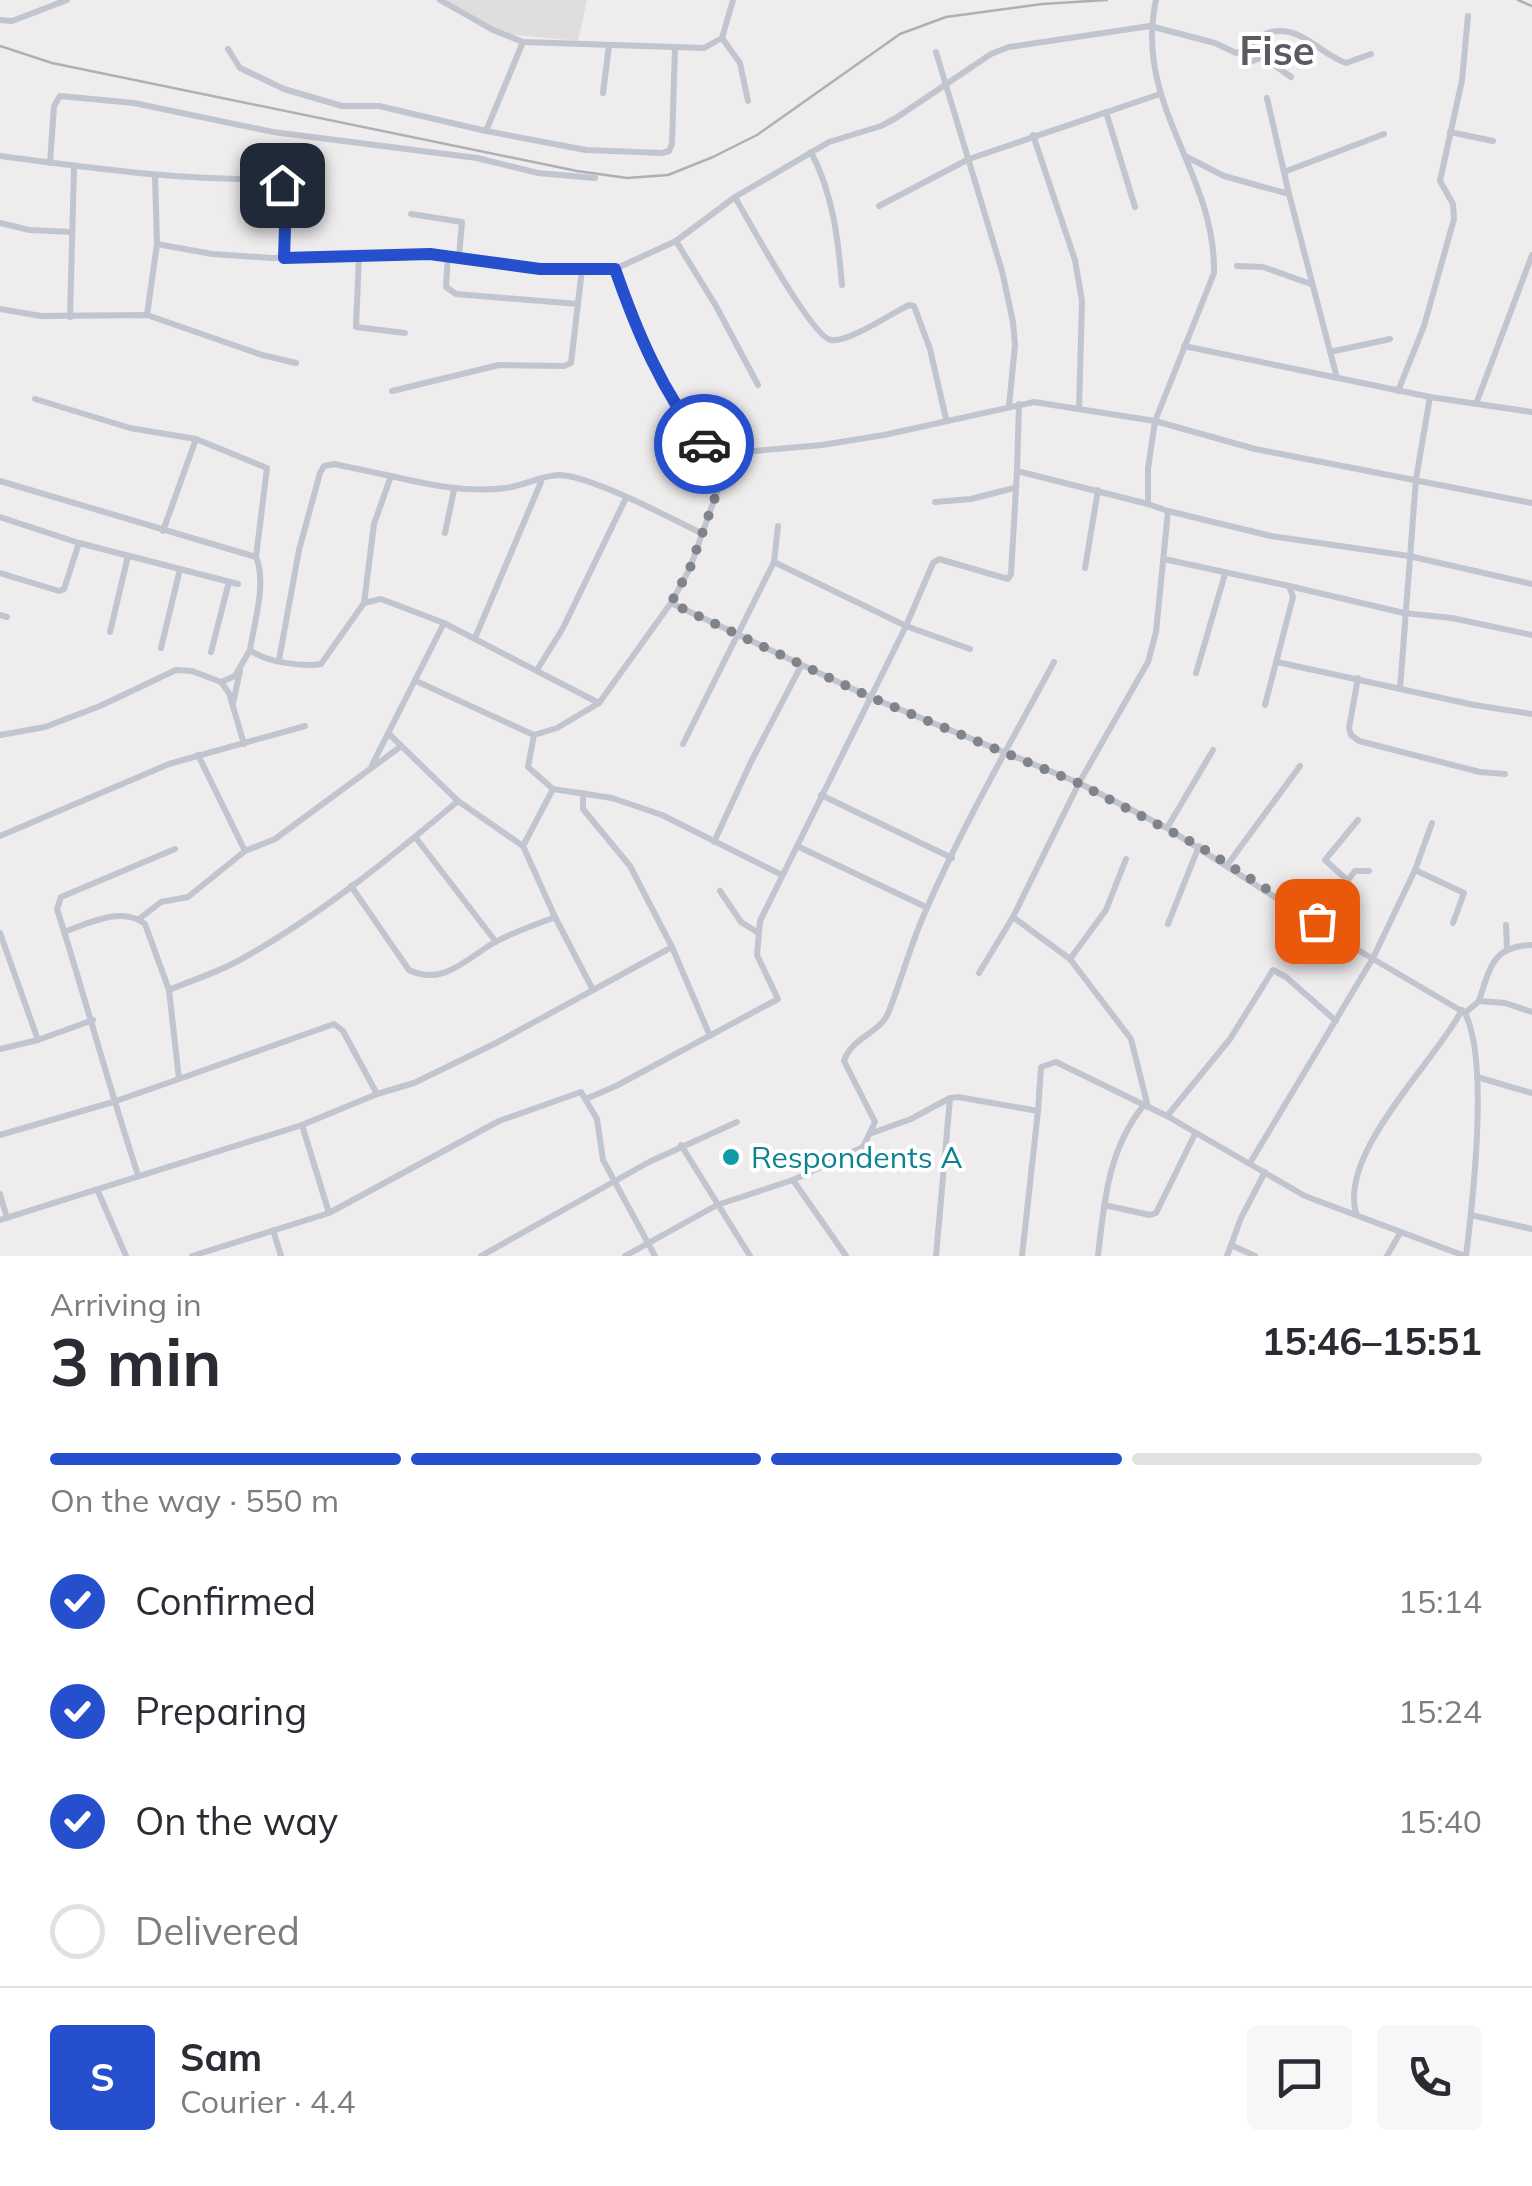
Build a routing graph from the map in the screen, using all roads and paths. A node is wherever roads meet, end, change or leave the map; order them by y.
1 (67, 0) edge
2 (440, 0) edge
3 (732, 0) edge
4 (1156, 0) edge
5 (54, 2) edge
6 (1468, 16) dead end
7 (0, 20) edge
8 (1150, 26) junction
9 (722, 38) junction
10 (523, 42) junction
11 (610, 46) junction
12 (675, 48) junction
13 (228, 50) dead end
14 (936, 52) dead end
15 (1241, 53) junction
16 (1371, 54) dead end
17 (1291, 77) dead end
18 (944, 86) junction
19 (603, 92) dead end
20 (1160, 94) junction
21 (1268, 98) dead end
22 (748, 101) dead end
23 (1106, 112) junction
24 (486, 131) junction
25 (1450, 132) junction
26 (1384, 134) dead end
27 (1033, 136) junction
28 (1493, 141) dead end
29 (811, 152) junction
30 (0, 156) edge
31 (1187, 157) junction
32 (969, 159) junction
33 (50, 163) junction
34 (74, 168) junction
35 (1284, 172) junction
36 (156, 176) junction
37 (596, 178) dead end
38 (1288, 194) junction
39 (735, 197) junction
40 (880, 206) dead end
41 (1135, 207) dead end
42 (411, 214) dead end
43 (0, 223) edge
44 (72, 232) junction
45 (676, 241) junction
46 (157, 244) junction
47 (448, 254) junction
48 (359, 256) junction
49 (1532, 256) edge
50 (458, 257) junction
51 (284, 258) junction
52 (1237, 266) dead end
53 (582, 269) junction
54 (615, 269) junction
55 (842, 284) dead end
56 (1312, 284) junction
57 (578, 304) junction
58 (0, 309) edge
59 (147, 315) junction
60 (70, 317) junction
61 (404, 334) dead end
62 (1390, 339) dead end
63 (1184, 346) junction
64 (1330, 352) junction
65 (296, 363) dead end
66 (1337, 378) junction
67 (758, 385) dead end
68 (392, 391) dead end
69 (1398, 391) junction
70 (1430, 398) junction
71 (35, 399) dead end
72 (1019, 404) junction
73 (1476, 404) junction
74 (1010, 406) junction
75 (1079, 410) junction
76 (1532, 412) edge
77 (946, 419) junction
78 (1155, 421) junction
79 (196, 439) junction
80 (729, 458) junction
81 (1017, 471) junction
82 (390, 476) junction
83 (1416, 479) junction
84 (0, 481) edge
85 (542, 481) junction
86 (1014, 488) junction
87 (454, 490) junction
88 (1098, 490) junction
89 (626, 498) junction
90 (935, 502) dead end
91 (1148, 504) junction
92 (1532, 504) edge
93 (1168, 511) junction
94 (0, 517) edge
95 (778, 526) dead end
96 (163, 531) junction
97 (445, 533) dead end
98 (703, 534) junction
99 (79, 543) junction
100 (128, 556) junction
101 (1409, 556) junction
102 (256, 557) junction
103 (1164, 558) junction
104 (774, 562) junction
105 (1085, 568) dead end
106 (180, 569) junction
107 (0, 573) edge
108 (1225, 574) junction
109 (229, 582) junction
110 (238, 584) dead end
111 (1532, 584) edge
112 (1289, 586) junction
113 (364, 603) junction
114 (671, 603) junction
115 (1404, 612) junction
116 (444, 623) junction
117 (906, 626) junction
118 (110, 632) dead end
119 (1532, 635) edge
120 (740, 637) junction
121 (475, 638) junction
122 (161, 648) dead end
123 (970, 649) dead end
124 (250, 650) junction
125 (210, 652) dead end
126 (280, 660) junction
127 (1054, 662) dead end
128 (1277, 662) junction
129 (801, 666) junction
130 (240, 670) junction
131 (537, 670) junction
132 (1196, 673) dead end
133 (1358, 678) junction
134 (416, 681) junction
135 (220, 682) junction
136 (1400, 688) junction
137 (870, 697) junction
138 (598, 703) junction
139 (233, 704) junction
140 (1265, 705) dead end
141 (1532, 714) edge
142 (305, 726) dead end
143 (388, 733) junction
144 (0, 735) edge
145 (534, 735) junction
146 (244, 744) junction
147 (684, 744) dead end
148 (400, 747) junction
149 (1213, 750) dead end
150 (1004, 752) junction
151 (198, 756) junction
152 (372, 766) junction
153 (1300, 766) dead end
154 (1505, 774) dead end
155 (1078, 783) junction
156 (552, 790) junction
157 (584, 794) junction
158 (821, 795) junction
159 (458, 801) junction
160 (1358, 820) dead end
161 (1432, 823) dead end
162 (1167, 828) junction
163 (0, 836) edge
164 (416, 838) junction
165 (714, 842) junction
166 (523, 846) junction
167 (796, 846) junction
168 (1199, 846) junction
169 (175, 849) dead end
170 (245, 851) junction
171 (952, 858) junction
172 (1126, 859) dead end
173 (1228, 864) junction
174 (1415, 870) junction
175 (1370, 872) dead end
176 (782, 875) junction
177 (1346, 879) junction
178 (351, 886) junction
179 (720, 891) dead end
180 (926, 908) junction
181 (555, 917) junction
182 (1014, 917) junction
183 (139, 919) junction
184 (1317, 921) junction
185 (1453, 922) dead end
186 (1168, 924) dead end
187 (1506, 926) dead end
188 (64, 932) junction
189 (757, 932) junction
190 (0, 934) edge
191 (496, 942) junction
192 (1532, 945) edge
193 (672, 947) junction
194 (1507, 948) junction
195 (1373, 958) junction
196 (1070, 959) junction
197 (979, 973) dead end
198 (170, 990) junction
199 (593, 990) junction
200 (1479, 1001) junction
201 (1463, 1012) junction
202 (1532, 1012) edge
203 (92, 1020) junction
204 (1336, 1021) junction
205 (710, 1036) junction
206 (38, 1040) junction
207 (0, 1050) edge
208 (1477, 1077) junction
209 (179, 1079) junction
210 (1532, 1093) edge
211 (377, 1094) junction
212 (588, 1098) junction
213 (950, 1098) junction
214 (113, 1102) junction
215 (1146, 1106) junction
216 (1038, 1111) junction
217 (1167, 1116) junction
218 (737, 1122) dead end
219 (302, 1125) junction
220 (0, 1134) edge
221 (872, 1134) junction
222 (1195, 1134) junction
223 (681, 1146) junction
224 (1250, 1163) junction
225 (1265, 1172) junction
226 (138, 1176) junction
227 (793, 1180) junction
228 (612, 1182) junction
229 (96, 1189) junction
230 (0, 1194) edge
231 (1104, 1205) junction
232 (718, 1206) junction
233 (329, 1213) junction
234 (1356, 1214) junction
235 (1471, 1215) junction
236 (3, 1219) edge
237 (1532, 1229) edge
238 (272, 1230) junction
239 (1400, 1233) junction
240 (646, 1244) junction
241 (1232, 1244) junction
242 (126, 1256) edge
243 (192, 1256) edge
244 (281, 1256) edge
245 (481, 1256) edge
246 (626, 1256) edge
247 (655, 1256) edge
248 (750, 1256) edge
249 (846, 1256) edge
250 (936, 1256) edge
251 (1022, 1256) edge
252 (1098, 1256) edge
253 (1227, 1256) edge
254 (1255, 1256) edge
255 (1387, 1256) edge
256 (1466, 1256) edge

1 - 5 street
2 - 10 street
3 - 9 street
4 - 8 street
5 - 7 street
6 - 25 street
8 - 15 street
8 - 18 street
8 - 20 street
9 - 12 street
9 - 22 street
10 - 11 street
10 - 24 street
11 - 12 street
11 - 19 street
12 - 24 street
13 - 24 street
14 - 18 street
15 - 16 street
15 - 17 street
18 - 29 street
18 - 32 street
20 - 23 street
20 - 31 street
21 - 35 street
23 - 27 street
23 - 41 street
25 - 28 street
25 - 69 street
26 - 35 street
27 - 32 street
27 - 75 street
29 - 39 street
29 - 55 street
30 - 33 street
31 - 38 street
31 - 63 street
32 - 40 street
32 - 74 street
33 - 34 street
33 - 37 street
34 - 36 street
34 - 44 street
35 - 38 street
36 - 46 street
36 - 51 street
38 - 56 street
39 - 45 street
39 - 77 street
42 - 50 street
43 - 44 street
44 - 60 street
45 - 54 street
45 - 67 street
46 - 51 street
46 - 59 street
47 - 48 street
47 - 50 street
47 - 57 street
48 - 51 street
48 - 61 street
49 - 73 street
50 - 53 street
52 - 56 street
53 - 54 street
53 - 57 street
54 - 80 street
56 - 64 street
57 - 68 street
58 - 60 street
59 - 60 street
59 - 65 street
62 - 64 street
63 - 66 street
63 - 78 street
64 - 66 street
66 - 69 street
69 - 70 street
70 - 73 street
70 - 83 street
71 - 79 street
72 - 74 street
72 - 75 street
72 - 81 street
73 - 76 street
74 - 77 street
75 - 78 street
77 - 80 street
78 - 83 street
78 - 91 street
79 - 96 street
79 - 102 street
80 - 98 street
81 - 86 street
81 - 88 street
82 - 87 street
82 - 113 street
82 - 126 street
83 - 92 street
83 - 101 street
84 - 96 street
85 - 87 street
85 - 89 street
85 - 121 street
86 - 90 street
86 - 117 street
87 - 97 street
88 - 91 street
88 - 105 street
89 - 98 street
89 - 131 street
91 - 93 street
93 - 101 street
93 - 103 street
94 - 99 street
95 - 104 street
96 - 102 street
98 - 114 street
99 - 100 street
99 - 107 street
100 - 106 street
100 - 118 street
101 - 111 street
101 - 115 street
102 - 124 street
103 - 108 street
103 - 155 street
104 - 117 street
104 - 120 street
106 - 109 street
106 - 122 street
108 - 112 street
108 - 132 street
109 - 110 street
109 - 125 street
112 - 115 street
112 - 128 street
113 - 116 street
113 - 126 street
114 - 120 street
114 - 138 street
115 - 119 street
115 - 136 street
116 - 121 street
116 - 134 street
117 - 123 street
117 - 137 street
120 - 129 street
120 - 147 street
121 - 131 street
124 - 126 street
124 - 130 street
127 - 150 street
128 - 133 street
128 - 140 street
129 - 137 street
129 - 165 street
130 - 135 street
130 - 139 street
131 - 138 street
133 - 136 street
133 - 154 street
134 - 143 street
134 - 145 street
135 - 139 street
135 - 144 street
136 - 141 street
137 - 150 street
137 - 158 street
138 - 145 street
139 - 146 street
142 - 146 street
143 - 148 street
143 - 152 street
145 - 156 street
146 - 151 street
148 - 152 street
148 - 159 street
149 - 162 street
150 - 155 street
150 - 171 street
151 - 163 street
151 - 170 street
152 - 170 street
153 - 173 street
155 - 162 street
155 - 182 street
156 - 157 street
156 - 166 street
157 - 165 street
157 - 193 street
158 - 167 street
158 - 171 street
159 - 164 street
159 - 166 street
160 - 177 street
161 - 174 street
162 - 168 street
164 - 178 street
164 - 191 street
165 - 176 street
166 - 181 street
167 - 176 street
167 - 180 street
168 - 173 street
168 - 186 street
169 - 188 street
170 - 183 street
171 - 180 street
172 - 196 street
173 - 184 street
174 - 185 street
174 - 195 street
175 - 177 street
176 - 189 street
177 - 184 street
178 - 191 street
178 - 198 street
179 - 189 street
180 - 221 street
181 - 191 street
181 - 199 street
182 - 196 street
182 - 197 street
183 - 188 street
183 - 198 street
184 - 195 street
187 - 194 street
188 - 203 street
189 - 205 street
190 - 206 street
192 - 194 street
193 - 199 street
193 - 205 street
194 - 200 street
195 - 201 street
195 - 204 street
196 - 215 street
198 - 209 street
199 - 211 street
200 - 201 street
200 - 202 street
201 - 208 street
201 - 234 street
203 - 206 street
203 - 214 street
204 - 217 street
204 - 224 street
205 - 212 street
206 - 207 street
208 - 210 street
208 - 235 street
209 - 211 street
209 - 214 street
211 - 219 street
212 - 228 street
212 - 233 street
213 - 216 street
213 - 221 street
213 - 250 street
214 - 220 street
214 - 226 street
215 - 216 street
215 - 217 street
215 - 231 street
216 - 251 street
217 - 222 street
218 - 223 street
219 - 226 street
219 - 233 street
221 - 227 street
222 - 224 street
222 - 231 street
223 - 228 street
223 - 232 street
224 - 225 street
225 - 234 street
225 - 241 street
226 - 229 street
227 - 232 street
227 - 249 street
228 - 240 street
228 - 245 street
229 - 236 street
229 - 242 street
230 - 236 street
231 - 252 street
232 - 240 street
232 - 248 street
233 - 238 street
234 - 239 street
235 - 237 street
235 - 256 street
238 - 243 street
238 - 244 street
239 - 255 street
239 - 256 street
240 - 246 street
240 - 247 street
241 - 253 street
241 - 254 street

